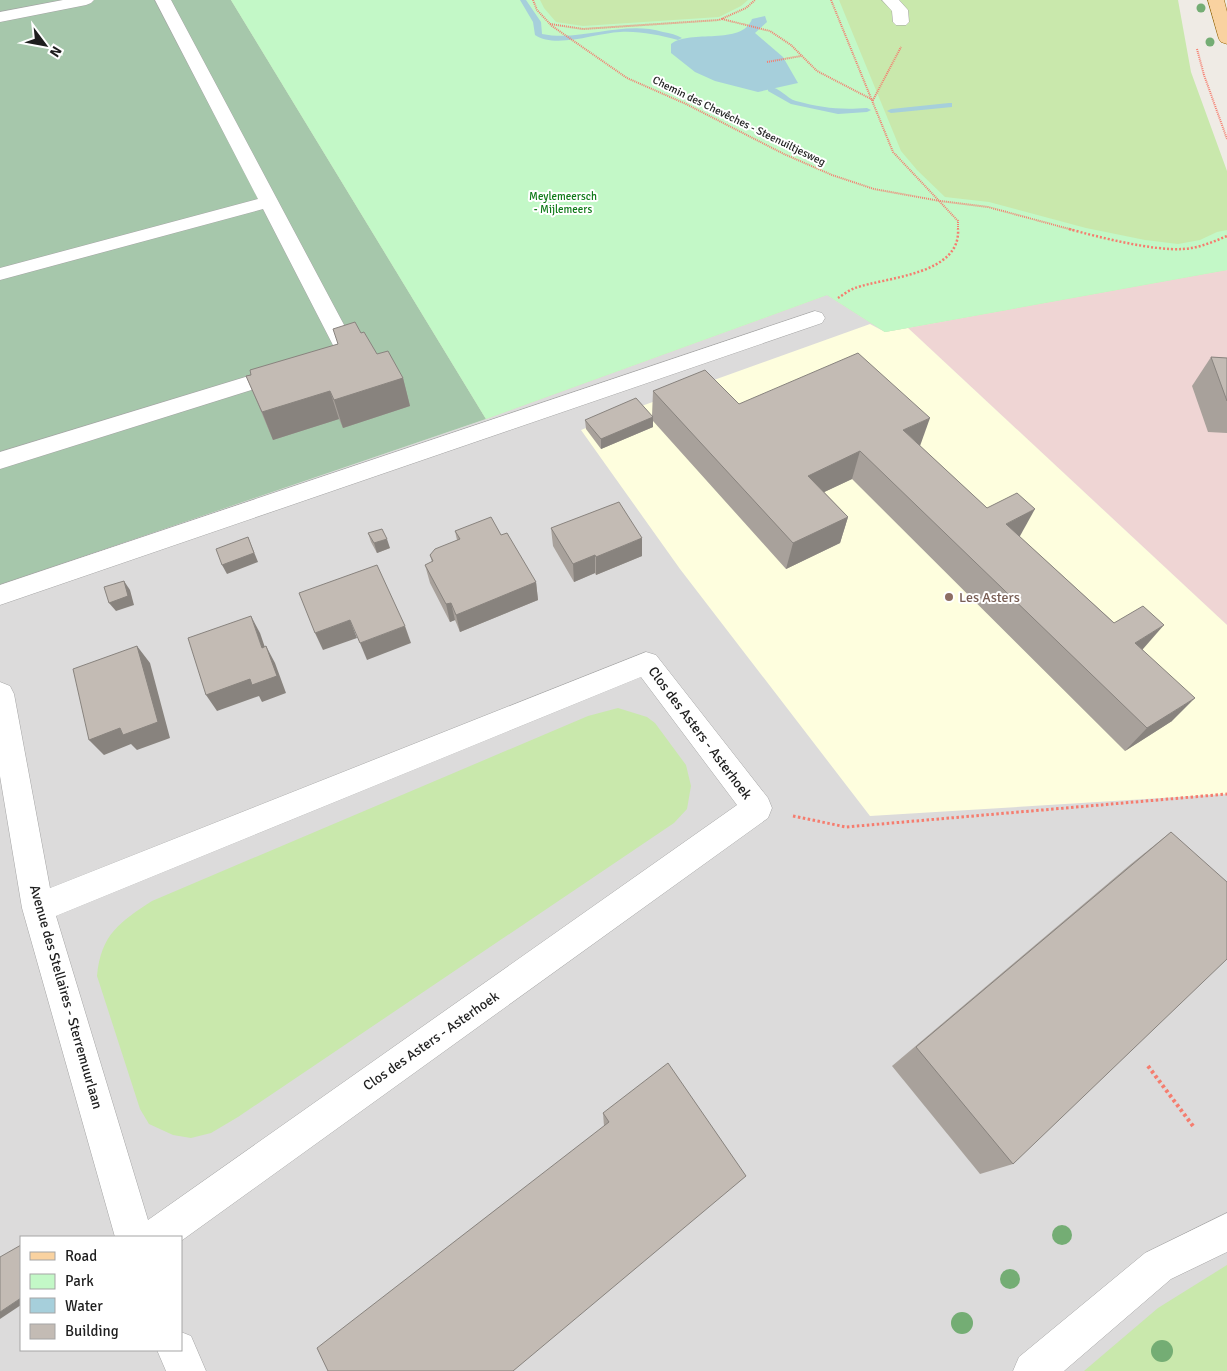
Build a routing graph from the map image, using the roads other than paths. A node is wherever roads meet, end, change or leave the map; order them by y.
1 (86, 0) edge
2 (163, 0) edge
3 (890, 0) edge
4 (1216, 0) edge
5 (0, 17) edge
6 (901, 22) road end
7 (1227, 39) edge
8 (269, 202) junction
9 (0, 274) edge
10 (815, 318) road end
11 (0, 461) edge
12 (0, 595) edge
13 (0, 694) edge
14 (38, 908) junction
15 (1227, 1232) edge
16 (134, 1236) edge
17 (156, 1236) edge
18 (177, 1351) edge
19 (186, 1371) edge
20 (1033, 1371) edge

1 - 5 street
2 - 8 street
3 - 6 street
4 - 7 main road
8 - 9 street
8 - 11 street
10 - 12 street
13 - 14 street, Avenue des Stellaires - Sterremuurlaan
14 - 16 street, Avenue des Stellaires - Sterremuurlaan
14 - 17 street, Clos des Asters - Asterhoek
15 - 20 street
18 - 19 street

